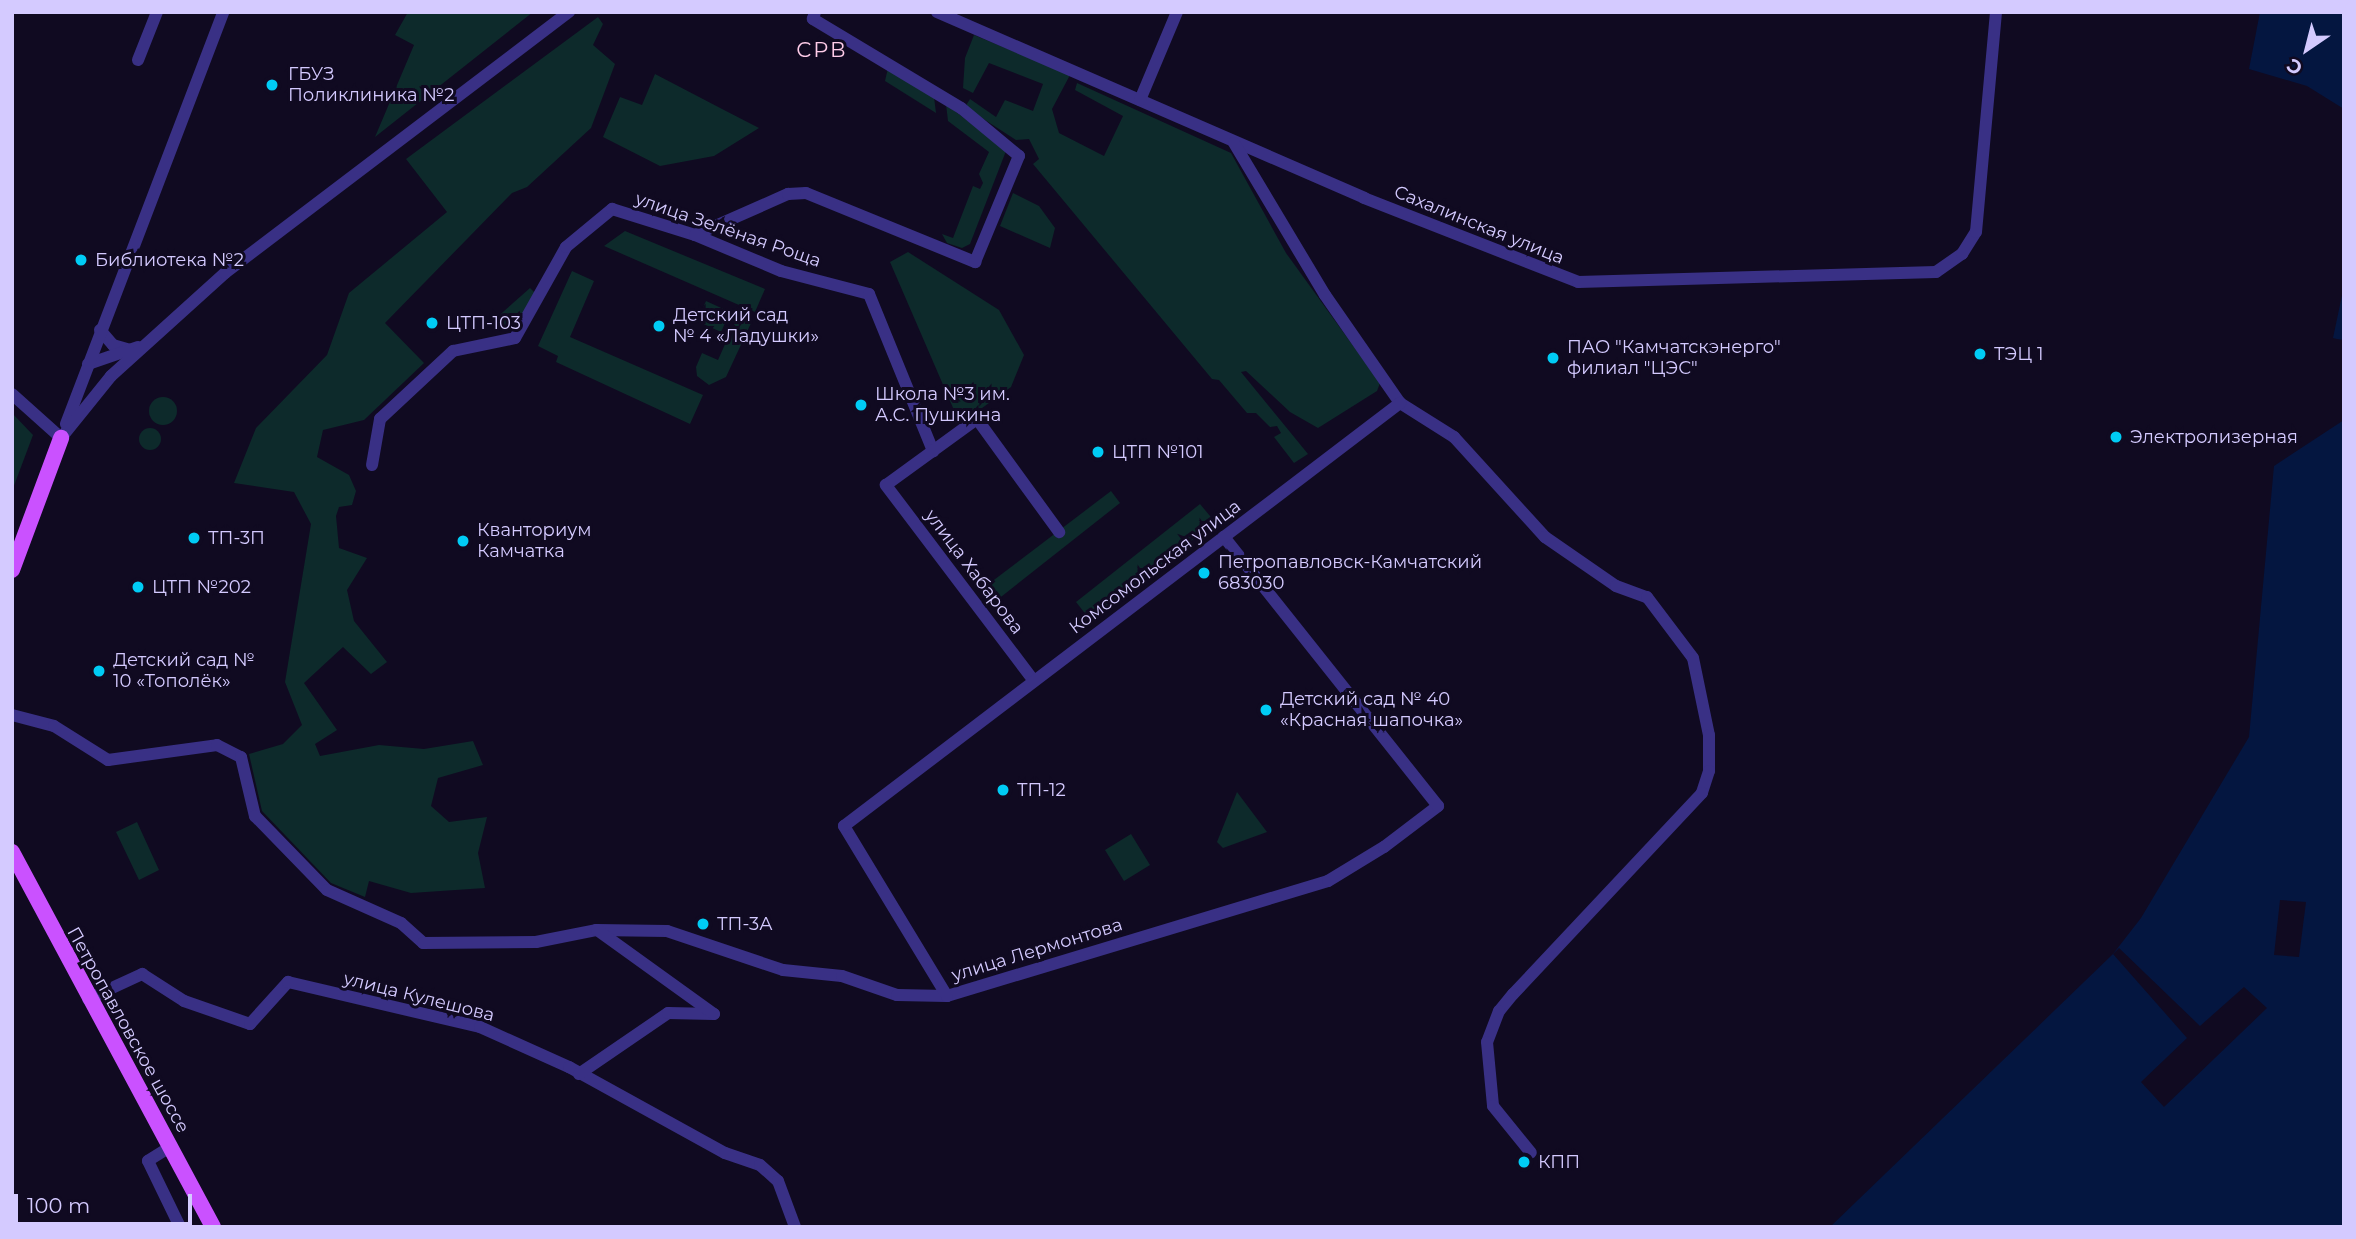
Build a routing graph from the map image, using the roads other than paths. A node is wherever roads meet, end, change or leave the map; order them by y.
1 (157, 12) edge
2 (223, 12) edge
3 (569, 12) edge
4 (815, 12) edge
5 (937, 12) edge
6 (1177, 12) edge
7 (1996, 12) edge
8 (138, 60) dead end
9 (1140, 100) junction
10 (1234, 143) junction
11 (695, 235) junction
12 (100, 330) junction
13 (150, 341) junction
14 (132, 350) junction
15 (89, 364) junction
16 (111, 376) junction
17 (84, 377) junction
18 (12, 394) edge
19 (1400, 403) junction
20 (61, 438) junction
21 (933, 451) junction
22 (372, 465) dead end
23 (1059, 531) dead end
24 (1224, 537) junction
25 (12, 570) edge
26 (1034, 681) junction
27 (12, 715) edge
28 (12, 852) edge
29 (596, 930) junction
30 (947, 996) junction
31 (88, 999) junction
32 (579, 1074) junction
33 (170, 1147) junction
34 (1531, 1153) dead end
35 (180, 1227) edge
36 (213, 1227) edge
37 (795, 1227) edge

1 - 8 street
2 - 12 street
3 - 13 street
4 - 11 street
5 - 9 street, Сахалинская улица
6 - 9 street
7 - 10 street, Сахалинская улица
9 - 10 street, Сахалинская улица
10 - 19 street
11 - 21 street, улица Зелёная Роща
11 - 22 street, улица Зелёная Роща
12 - 14 street
12 - 15 street
13 - 14 street
13 - 16 street
14 - 15 street
15 - 17 street
16 - 17 street
16 - 20 street
17 - 20 street
18 - 20 street
19 - 24 street, Комсомольская улица
19 - 34 street
20 - 25 main road
21 - 23 street
21 - 26 street, улица Хабарова
24 - 26 street, Комсомольская улица
24 - 30 street, улица Лермонтова
26 - 30 street, Комсомольская улица
27 - 29 street, улица Лермонтова
28 - 31 main road, Петропавловское шоссе
29 - 30 street, улица Лермонтова
29 - 32 street
31 - 32 street, улица Кулешова
31 - 33 main road, Петропавловское шоссе
32 - 37 street, улица Кулешова
33 - 35 street
33 - 36 main road, Петропавловское шоссе

